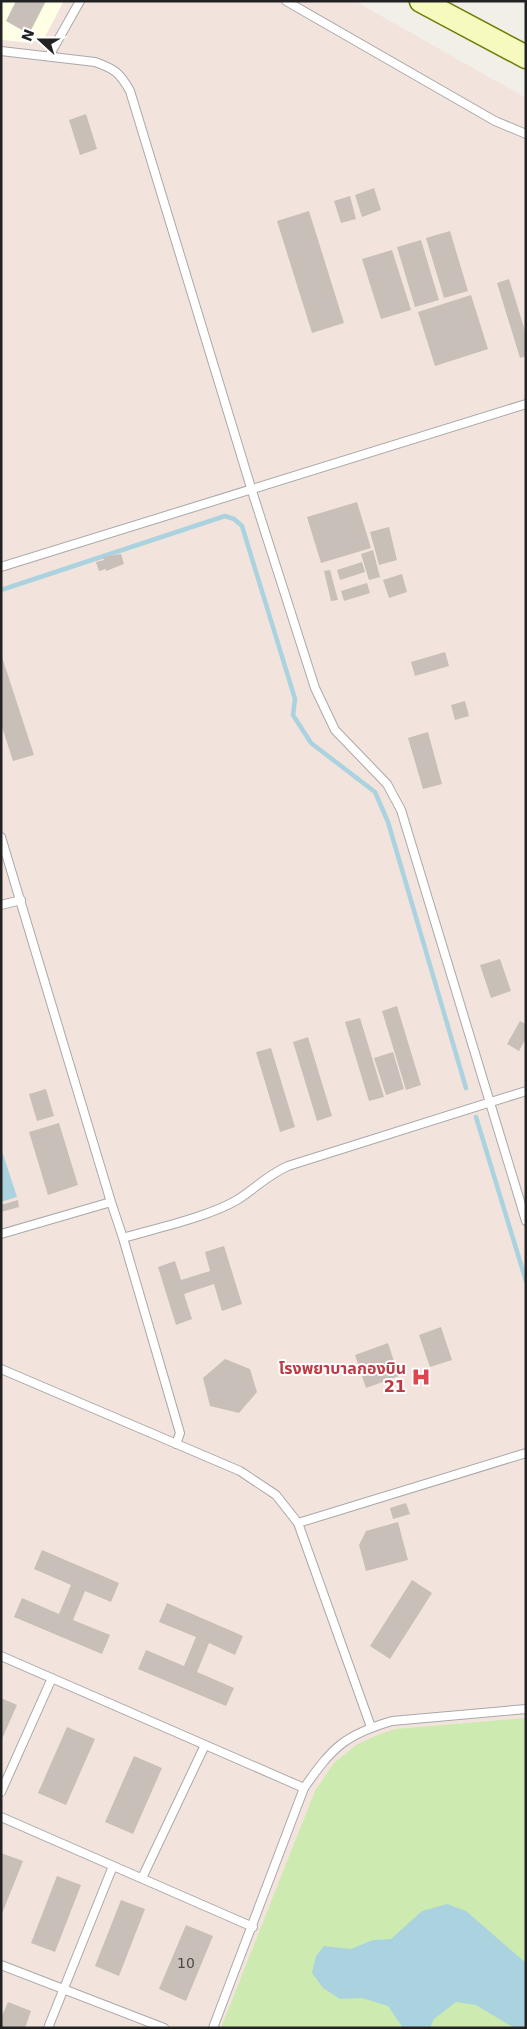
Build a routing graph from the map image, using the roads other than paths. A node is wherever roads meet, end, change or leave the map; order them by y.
1 (80, 1) edge
2 (286, 1) edge
3 (421, 1) edge
4 (1, 51) edge
5 (50, 56) junction
6 (526, 57) edge
7 (526, 134) edge
8 (526, 404) edge
9 (252, 491) junction
10 (1, 568) edge
11 (1, 837) edge
12 (21, 900) junction
13 (1, 905) edge
14 (526, 1091) edge
15 (490, 1102) junction
16 (111, 1202) junction
17 (526, 1221) edge
18 (1, 1234) edge
19 (123, 1238) junction
20 (1, 1369) edge
21 (176, 1444) junction
22 (526, 1452) edge
23 (298, 1523) junction
24 (1, 1656) edge
25 (52, 1678) junction
26 (526, 1709) edge
27 (371, 1727) junction
28 (205, 1745) junction
29 (304, 1788) junction
30 (1, 1792) edge
31 (1, 1817) edge
32 (112, 1866) junction
33 (142, 1878) junction
34 (253, 1927) junction
35 (1, 1965) edge
36 (63, 1990) junction
37 (48, 2028) edge
38 (164, 2028) edge
39 (213, 2028) edge

1 - 5 lane
2 - 7 lane
3 - 6 street
4 - 5 lane
5 - 9 lane
8 - 9 lane
9 - 10 lane
9 - 15 lane
11 - 12 lane
12 - 13 lane
12 - 16 lane
14 - 15 lane
15 - 17 lane
15 - 19 lane
16 - 18 lane
16 - 19 lane
19 - 21 lane
20 - 21 lane
21 - 23 lane
22 - 23 lane
23 - 27 lane
24 - 25 lane
25 - 28 lane
25 - 30 lane
26 - 27 lane
27 - 29 lane
28 - 29 lane
28 - 33 lane
29 - 34 lane
31 - 32 lane
32 - 33 lane
32 - 36 lane
33 - 34 lane
34 - 39 lane
35 - 36 lane
36 - 37 lane
36 - 38 lane

